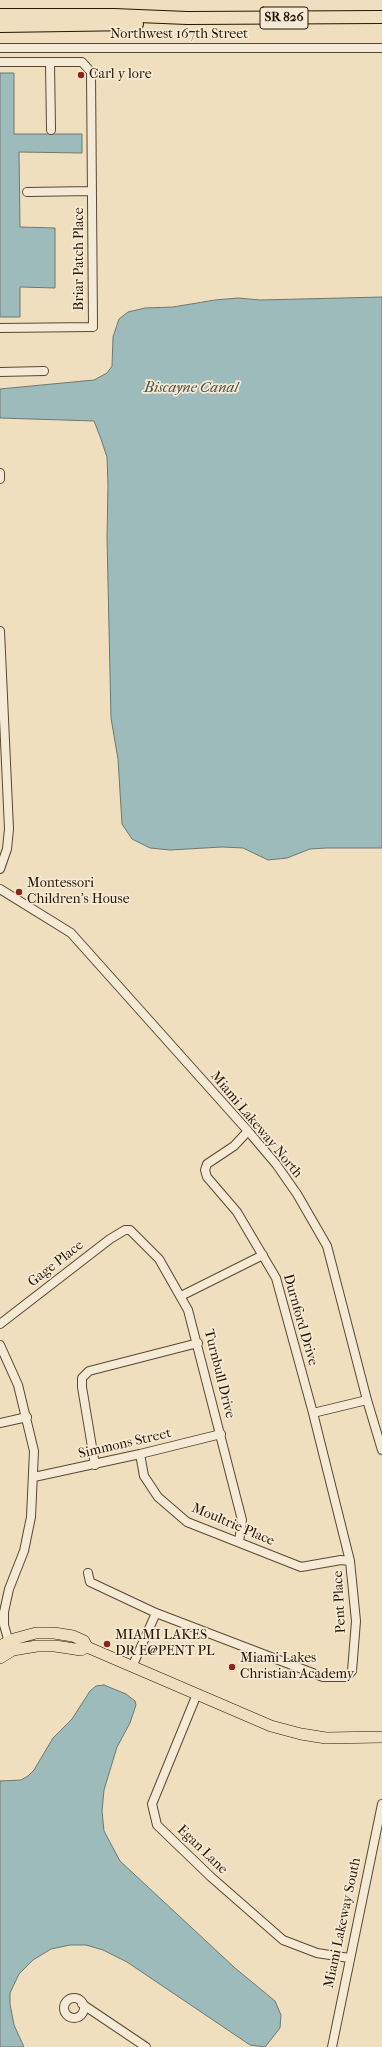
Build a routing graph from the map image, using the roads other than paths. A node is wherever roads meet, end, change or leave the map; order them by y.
1 (0, 15) edge
2 (382, 17) edge
3 (187, 18) junction
4 (0, 26) edge
5 (0, 48) edge
6 (382, 48) edge
7 (0, 62) edge
8 (50, 62) junction
9 (51, 130) dead end
10 (92, 191) junction
11 (27, 192) dead end
12 (0, 328) edge
13 (44, 371) dead end
14 (0, 372) edge
15 (0, 473) edge
16 (0, 479) edge
17 (0, 631) edge
18 (0, 869) edge
19 (0, 889) edge
20 (248, 1131) junction
21 (130, 1230) joint
22 (263, 1255) junction
23 (181, 1296) junction
24 (0, 1324) edge
25 (198, 1343) junction
26 (0, 1345) edge
27 (367, 1400) junction
28 (313, 1413) junction
29 (26, 1417) junction
30 (0, 1423) edge
31 (220, 1434) junction
32 (382, 1450) edge
33 (140, 1454) junction
34 (95, 1465) junction
35 (34, 1477) junction
36 (239, 1542) junction
37 (350, 1561) junction
38 (88, 1573) dead end
39 (156, 1612) junction
40 (7, 1646) edge
41 (0, 1658) edge
42 (132, 1666) junction
43 (197, 1694) junction
44 (382, 1737) edge
45 (382, 1804) edge
46 (349, 1958) junction
47 (82, 2004) dead end
48 (146, 2047) edge
49 (332, 2047) edge

1 - 3 highway, SR 826
2 - 3 highway, SR 826
3 - 4 highway
5 - 6 street, Northwest 167th Street
7 - 8 street
8 - 9 street
8 - 10 street, Briar Patch Place
10 - 11 street, Briar Patch Place
10 - 12 street, Briar Patch Place
13 - 14 street
15 - 16 street
17 - 18 street
19 - 20 street, Miami Lakeway North
20 - 22 street, Durnford Drive
20 - 27 street, Miami Lakeway North
21 - 23 street, Turnbull Drive
21 - 24 street, Gage Place
22 - 23 street
22 - 28 street, Durnford Drive
23 - 25 street, Turnbull Drive
25 - 31 street, Turnbull Drive
25 - 34 street
26 - 29 street
27 - 28 street
27 - 32 street, Miami Lakeway North
28 - 37 street, Durnford Drive
29 - 30 street
29 - 35 street
31 - 33 street, Simmons Street
31 - 36 street, Turnbull Drive
33 - 34 street, Simmons Street
33 - 36 street, Moultrie Place
34 - 35 street, Simmons Street
35 - 40 street
36 - 37 street, Moultrie Place
37 - 39 street, Pent Place
38 - 39 street, Pent Place
39 - 42 street
40 - 41 main road
40 - 42 main road
42 - 43 main road
43 - 44 main road
43 - 46 street, Egan Lane
45 - 46 street, Miami Lakeway South
46 - 49 street, Miami Lakeway South
47 - 48 street

